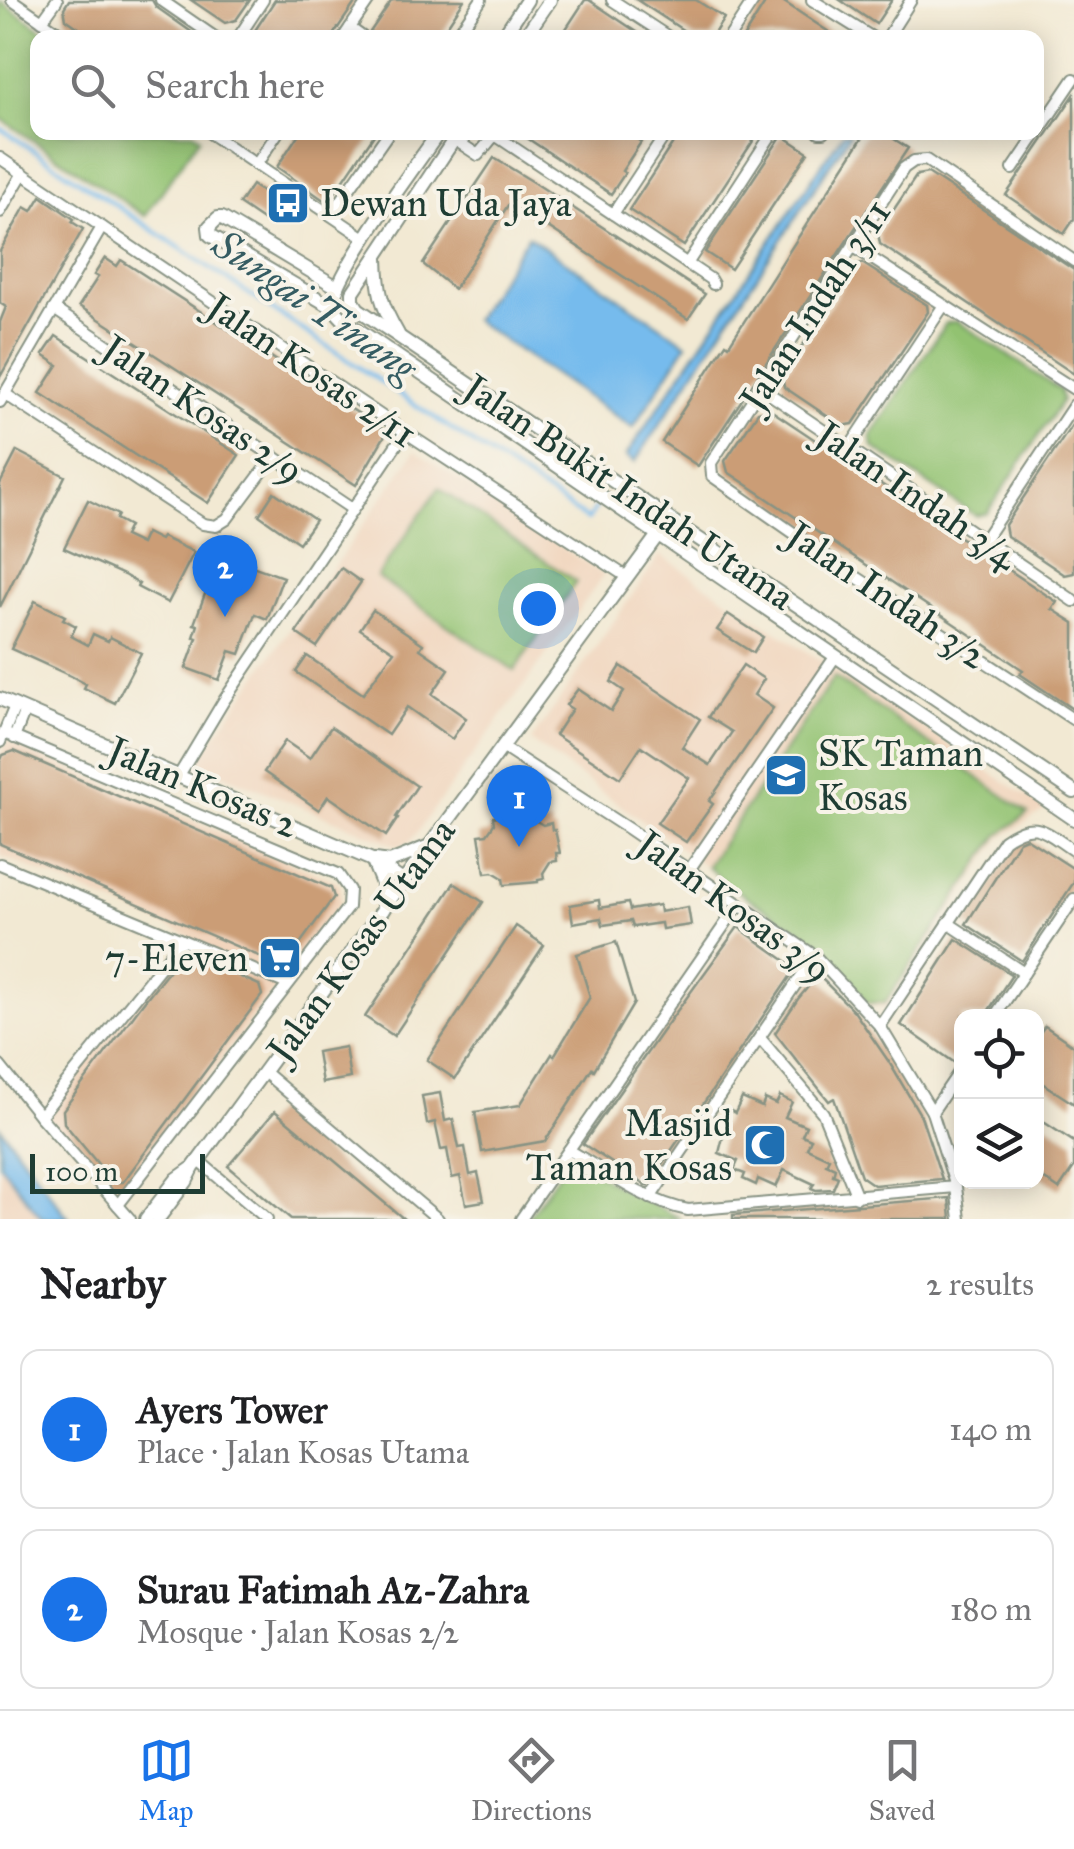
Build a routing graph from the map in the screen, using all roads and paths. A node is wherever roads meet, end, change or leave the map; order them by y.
1 (12, 0) edge
2 (56, 0) edge
3 (161, 0) edge
4 (263, 0) edge
5 (368, 0) edge
6 (481, 0) edge
7 (526, 0) edge
8 (550, 0) edge
9 (612, 0) edge
10 (754, 0) edge
11 (812, 0) edge
12 (911, 0) edge
13 (42, 21) junction
14 (55, 30) edge
15 (204, 30) edge
16 (243, 30) edge
17 (348, 30) edge
18 (460, 30) edge
19 (507, 30) edge
20 (529, 30) edge
21 (658, 30) edge
22 (734, 30) edge
23 (859, 30) edge
24 (891, 30) edge
25 (1074, 79) edge
26 (1044, 124) edge
27 (220, 140) edge
28 (272, 140) edge
29 (383, 140) edge
30 (444, 140) edge
31 (445, 140) edge
32 (457, 140) edge
33 (489, 140) edge
34 (502, 140) edge
35 (658, 140) edge
36 (768, 140) edge
37 (1033, 140) edge
38 (0, 158) edge
39 (256, 164) junction
40 (1013, 170) dead end
41 (23, 173) junction
42 (0, 212) edge
43 (613, 214) junction
44 (331, 215) junction
45 (102, 227) junction
46 (366, 239) junction
47 (854, 247) junction
48 (377, 256) junction
49 (1074, 260) edge
50 (686, 264) junction
51 (713, 284) dead end
52 (337, 287) junction
53 (944, 305) junction
54 (332, 307) junction
55 (54, 310) junction
56 (401, 339) junction
57 (760, 388) junction
58 (1074, 389) edge
59 (2, 398) edge
60 (1074, 405) edge
61 (405, 432) junction
62 (848, 448) junction
63 (274, 456) junction
64 (711, 463) joint
65 (352, 509) junction
66 (670, 518) junction
67 (659, 533) junction
68 (984, 540) junction
69 (627, 577) junction
70 (1073, 597) edge
71 (835, 657) junction
72 (0, 700) edge
73 (20, 708) junction
74 (1074, 720) edge
75 (6, 738) edge
76 (502, 748) junction
77 (178, 776) junction
78 (1074, 792) edge
79 (1074, 819) edge
80 (429, 846) junction
81 (1074, 851) edge
82 (372, 860) junction
83 (0, 864) edge
84 (689, 870) junction
85 (404, 881) junction
86 (1074, 899) edge
87 (739, 904) junction
88 (382, 910) junction
89 (948, 923) junction
90 (182, 940) junction
91 (815, 956) junction
92 (1024, 973) junction
93 (286, 984) junction
94 (1000, 1009) edge
95 (880, 1026) junction
96 (760, 1038) junction
97 (0, 1066) edge
98 (264, 1072) junction
99 (954, 1080) edge
100 (932, 1112) junction
101 (40, 1116) junction
102 (569, 1150) junction
103 (196, 1164) junction
104 (954, 1182) edge
105 (954, 1188) edge
106 (956, 1189) edge
107 (857, 1196) junction
108 (650, 1198) junction
109 (118, 1205) junction
110 (130, 1219) edge
111 (146, 1219) edge
112 (158, 1219) edge
113 (266, 1219) edge
114 (438, 1219) edge
115 (522, 1219) edge
116 (960, 1219) edge

1 - 13 street
2 - 13 street
3 - 15 street
4 - 16 street
5 - 17 street
6 - 18 street
7 - 19 street
8 - 20 street
9 - 21 street
10 - 22 street
11 - 23 street
12 - 24 street
13 - 14 street
25 - 26 street
27 - 39 street
28 - 39 street
29 - 44 street
30 - 46 street
31 - 48 street, Jalan Bukit Indah Utama
32 - 33 street
34 - 43 street
35 - 43 street
36 - 50 street
37 - 40 street
38 - 41 street, Jalan Kosas 2/11
39 - 44 street
41 - 42 street
41 - 45 street, Jalan Kosas 2/11
43 - 50 street
44 - 46 street
45 - 55 street
45 - 61 street, Jalan Kosas 2/11
46 - 52 street
47 - 49 street, Jalan Indah 3/11
47 - 53 street
47 - 57 street, Jalan Indah 3/11
48 - 56 street
48 - 56 street, Jalan Bukit Indah Utama
50 - 51 street
52 - 54 street
52 - 54 street, Jalan Bukit Indah Utama
53 - 58 street
53 - 62 street
54 - 67 street, Jalan Bukit Indah Utama
55 - 59 street
55 - 63 street, Jalan Kosas 2/9
56 - 66 street, Jalan Bukit Indah Utama
57 - 62 street, Jalan Indah 3/4
57 - 64 street, Jalan Indah 3/11
59 - 63 street
60 - 68 street
61 - 65 street
61 - 69 street, Jalan Kosas 2/11
62 - 68 street, Jalan Indah 3/4
63 - 65 street, Jalan Kosas 2/9
64 - 74 street, Jalan Indah 3/2
65 - 77 street
66 - 67 street, Jalan Kosas Utama
66 - 78 street, Jalan Bukit Indah Utama
67 - 69 street, Jalan Kosas Utama
67 - 71 street, Jalan Bukit Indah Utama
68 - 70 street, Jalan Indah 3/4
69 - 76 street, Jalan Kosas Utama
71 - 79 street, Jalan Bukit Indah Utama
71 - 84 street
72 - 73 street, Jalan Kosas 2
73 - 75 street
73 - 77 street, Jalan Kosas 2
75 - 93 street
76 - 80 street, Jalan Kosas Utama
76 - 84 street, Jalan Kosas 3/9
77 - 82 street, Jalan Kosas 2
80 - 82 street
80 - 85 street, Jalan Kosas Utama
81 - 89 street
82 - 85 street, Jalan Kosas 2
82 - 88 street
83 - 90 street
84 - 87 street, Jalan Kosas 3/9
85 - 88 street, Jalan Kosas Utama
86 - 92 street
87 - 91 street, Jalan Kosas 3/9
87 - 102 street
88 - 98 street, Jalan Kosas Utama
89 - 92 street
89 - 95 street
90 - 93 street
90 - 101 street
91 - 95 street, Jalan Kosas 3/9
91 - 96 street
92 - 94 street
93 - 109 street
95 - 100 street, Jalan Kosas 3/9
96 - 107 street
96 - 108 street
97 - 101 street
98 - 103 street, Jalan Kosas Utama
98 - 114 street
99 - 100 street
100 - 104 street, Jalan Kosas 3/9
101 - 109 street
102 - 108 street
102 - 115 street
103 - 111 street, Jalan Kosas Utama
103 - 112 street, Jalan Kosas Utama
103 - 113 street
105 - 107 street
106 - 116 street, Jalan Kosas 3/9
107 - 108 street
109 - 110 street

